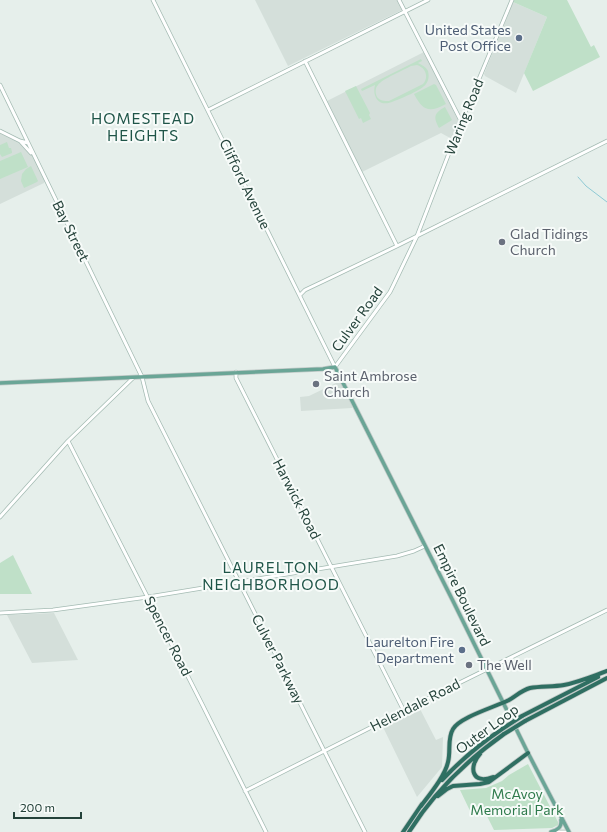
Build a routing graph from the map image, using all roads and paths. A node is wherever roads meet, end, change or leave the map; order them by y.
1 (153, 0) edge
2 (399, 0) edge
3 (428, 0) edge
4 (512, 0) edge
5 (405, 12) junction
6 (305, 61) junction
7 (0, 85) edge
8 (208, 110) junction
9 (461, 122) junction
10 (0, 131) edge
11 (20, 141) junction
12 (607, 141) edge
13 (28, 143) junction
14 (36, 158) junction
15 (417, 236) junction
16 (397, 246) junction
17 (300, 295) junction
18 (335, 367) junction
19 (236, 372) junction
20 (142, 377) junction
21 (133, 378) junction
22 (0, 383) edge
23 (68, 441) junction
24 (0, 517) edge
25 (425, 546) junction
26 (332, 567) junction
27 (239, 582) junction
28 (148, 597) junction
29 (607, 610) edge
30 (0, 613) edge
31 (486, 669) junction
32 (607, 671) edge
33 (607, 678) edge
34 (502, 703) junction
35 (404, 711) junction
36 (504, 734) junction
37 (324, 751) junction
38 (528, 753) junction
39 (504, 771) junction
40 (245, 791) junction
41 (421, 806) junction
42 (422, 812) junction
43 (561, 816) junction
44 (266, 832) edge
45 (365, 832) edge
46 (403, 832) edge
47 (409, 832) edge
48 (551, 832) edge
49 (555, 832) edge
50 (566, 832) edge
51 (569, 832) edge

1 - 8 street, Clifford Avenue
2 - 5 street
3 - 5 street
4 - 9 street, Waring Road
5 - 6 street
5 - 9 street
6 - 8 street
6 - 16 street
7 - 13 street, Bay Street
8 - 17 street, Clifford Avenue
9 - 15 street, Waring Road
10 - 11 street
11 - 13 street
11 - 14 street
12 - 15 street
13 - 14 street, Bay Street
14 - 20 street, Bay Street
15 - 16 street
15 - 18 street, Culver Road
16 - 17 street
17 - 18 street, Clifford Avenue
18 - 19 main road, Culver Road
18 - 25 main road, Empire Boulevard
19 - 20 main road, Culver Road
19 - 26 street, Harwick Road
20 - 21 main road, Culver Road
20 - 27 street, Culver Parkway
21 - 22 main road, Culver Road
21 - 23 street
23 - 24 street
23 - 28 street, Spencer Road
25 - 26 street
25 - 31 main road, Empire Boulevard
26 - 27 street
26 - 35 street, Harwick Road
27 - 28 street
27 - 37 street, Culver Parkway
28 - 30 street
28 - 40 street, Spencer Road
29 - 31 street, Helendale Road
31 - 34 main road, Empire Boulevard
31 - 35 street, Helendale Road
32 - 34 highway
32 - 41 highway, Outer Loop, bridge
33 - 36 highway, Outer Loop, bridge
34 - 38 main road, Empire Boulevard
34 - 41 highway
35 - 37 street, Helendale Road
36 - 39 highway
36 - 42 highway, Outer Loop
37 - 40 street, Helendale Road
37 - 45 street, Culver Parkway
38 - 39 highway
38 - 43 main road, Empire Boulevard
39 - 42 highway
40 - 44 street, Spencer Road
41 - 46 highway, Outer Loop
42 - 47 highway, Outer Loop
43 - 48 main road
43 - 51 main road, Empire Boulevard
49 - 50 street

